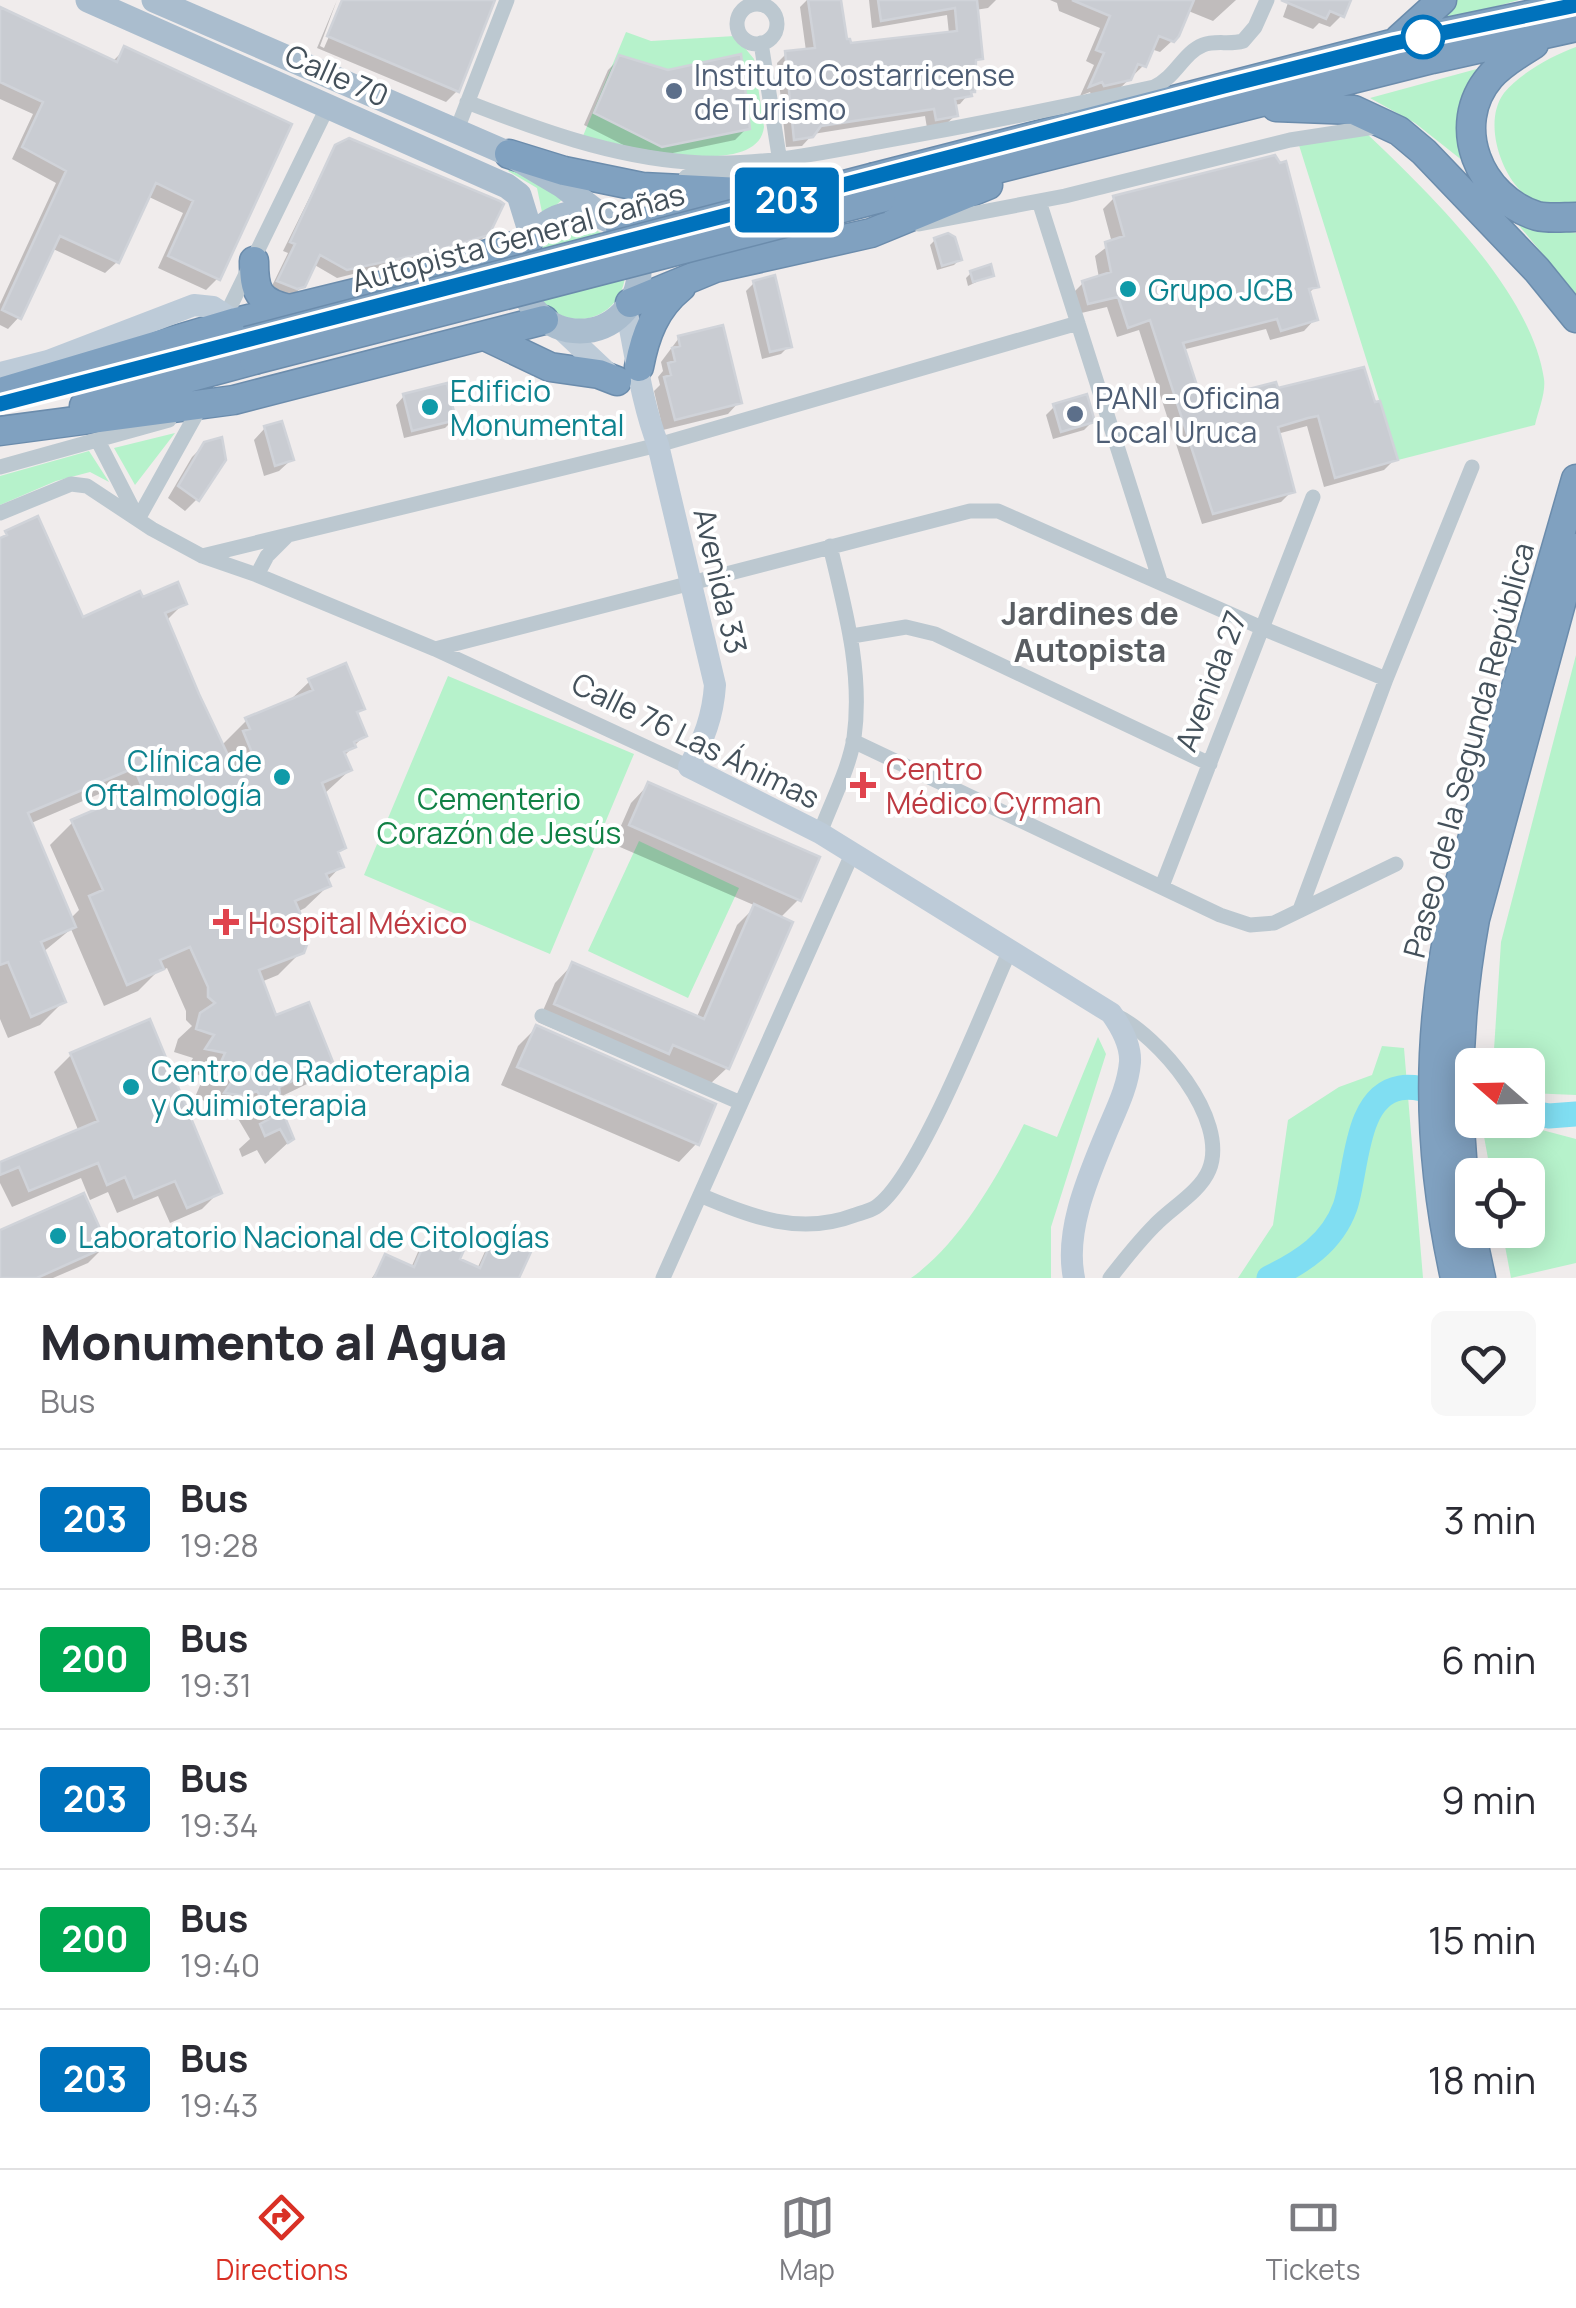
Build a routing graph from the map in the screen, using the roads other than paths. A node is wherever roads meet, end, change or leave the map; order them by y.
1 (88, 0) edge
2 (154, 0) edge
3 (507, 0) edge
4 (1267, 0) edge
5 (1442, 0) edge
6 (764, 2) edge
7 (1576, 5) edge
8 (1576, 27) edge
9 (1547, 35) junction
10 (762, 43) junction
11 (1395, 43) junction
12 (467, 102) junction
13 (328, 106) junction
14 (1245, 106) junction
15 (1388, 125) junction
16 (456, 132) junction
17 (1081, 135) junction
18 (509, 154) junction
19 (586, 176) junction
20 (775, 180) junction
21 (1039, 202) junction
22 (705, 208) junction
23 (1576, 217) edge
24 (611, 222) junction
25 (871, 233) junction
26 (530, 240) junction
27 (254, 261) junction
28 (434, 272) junction
29 (703, 274) junction
30 (628, 306) junction
31 (289, 309) junction
32 (1576, 318) edge
33 (1078, 323) junction
34 (552, 324) junction
35 (241, 334) junction
36 (485, 336) junction
37 (457, 343) junction
38 (0, 373) edge
39 (628, 374) junction
40 (0, 392) edge
41 (234, 400) junction
42 (0, 404) edge
43 (198, 411) junction
44 (0, 430) edge
45 (98, 441) junction
46 (658, 444) junction
47 (0, 467) edge
48 (1472, 468) dead end
49 (1576, 480) edge
50 (1312, 497) dead end
51 (0, 513) edge
52 (138, 520) junction
53 (291, 533) junction
54 (830, 546) junction
55 (1576, 546) edge
56 (202, 556) junction
57 (257, 575) junction
58 (1160, 581) junction
59 (690, 582) junction
60 (1262, 628) junction
61 (852, 636) junction
62 (435, 649) junction
63 (1386, 679) junction
64 (853, 741) junction
65 (1210, 764) junction
66 (689, 767) junction
67 (820, 833) junction
68 (853, 852) junction
69 (1396, 864) dead end
70 (1162, 886) junction
71 (1301, 908) junction
72 (1010, 950) junction
73 (1110, 1013) junction
74 (542, 1016) dead end
75 (1447, 1028) junction
76 (741, 1103) junction
77 (700, 1195) junction
78 (1474, 1276) edge
79 (664, 1278) edge
80 (1074, 1278) edge
81 (1110, 1278) edge

1 - 13 main road, Calle 70
2 - 16 main road, Calle 70
3 - 12 street
4 - 20 street
5 - 11 highway
6 - 10 street
6 - 10 street
7 - 11 highway, Autopista General Cañas
8 - 9 highway, Autopista General Cañas
9 - 14 highway, Autopista General Cañas
9 - 23 highway
10 - 20 street
11 - 17 highway, Autopista General Cañas
12 - 16 street
12 - 20 street
13 - 26 main road, Calle 70
13 - 27 street
14 - 15 highway
14 - 17 highway, Autopista General Cañas
15 - 21 street
15 - 32 highway
16 - 18 main road, Calle 70
17 - 20 highway
17 - 25 highway
17 - 35 highway, Autopista General Cañas, bridge
18 - 19 highway
18 - 24 main road, Calle 70
19 - 20 highway
19 - 20 street
20 - 22 highway
21 - 25 street
21 - 33 street
22 - 24 highway
22 - 29 highway
24 - 26 main road
24 - 30 main road
25 - 29 highway
26 - 28 highway
26 - 34 main road
27 - 31 highway
27 - 35 street
28 - 31 highway
28 - 37 highway
29 - 30 highway
29 - 39 highway
30 - 34 main road
30 - 39 street
31 - 35 highway
33 - 46 street
33 - 58 street
34 - 36 highway
34 - 39 street, Avenida 33
35 - 38 street
35 - 40 highway
35 - 42 highway, Autopista General Cañas
35 - 44 highway, Autopista General Cañas
36 - 37 highway
36 - 39 highway
37 - 41 highway
39 - 46 street, Avenida 33
41 - 43 street
41 - 44 highway
43 - 45 street
43 - 52 street
45 - 47 street
45 - 52 street
46 - 53 street
46 - 59 street, Avenida 33
48 - 63 street
49 - 75 highway, Paseo de la Segunda República
50 - 60 street, Avenida 27
51 - 52 street, Calle 76 Las Ánimas
52 - 56 street, Calle 76 Las Ánimas
53 - 56 street
53 - 57 street
54 - 58 street
54 - 59 street
54 - 61 street
55 - 75 highway, Paseo de la Segunda República
56 - 57 street, Calle 76 Las Ánimas
57 - 62 street, Calle 76 Las Ánimas
58 - 60 street
59 - 62 street
59 - 66 street, Avenida 33
60 - 63 street
60 - 65 street, Avenida 27
61 - 64 street
61 - 65 street
62 - 66 street, Calle 76 Las Ánimas
63 - 71 street
64 - 67 street
64 - 70 street
65 - 70 street, Avenida 27
66 - 67 street, Calle 76 Las Ánimas
67 - 68 street, Calle 76 Las Ánimas
68 - 72 street, Calle 76 Las Ánimas
68 - 76 street
69 - 71 street
70 - 71 street
72 - 73 street, Calle 76 Las Ánimas
72 - 77 street
73 - 80 street
73 - 81 street, Calle 76 Las Ánimas
74 - 76 street
75 - 78 highway, Paseo de la Segunda República
76 - 77 street
77 - 79 street

